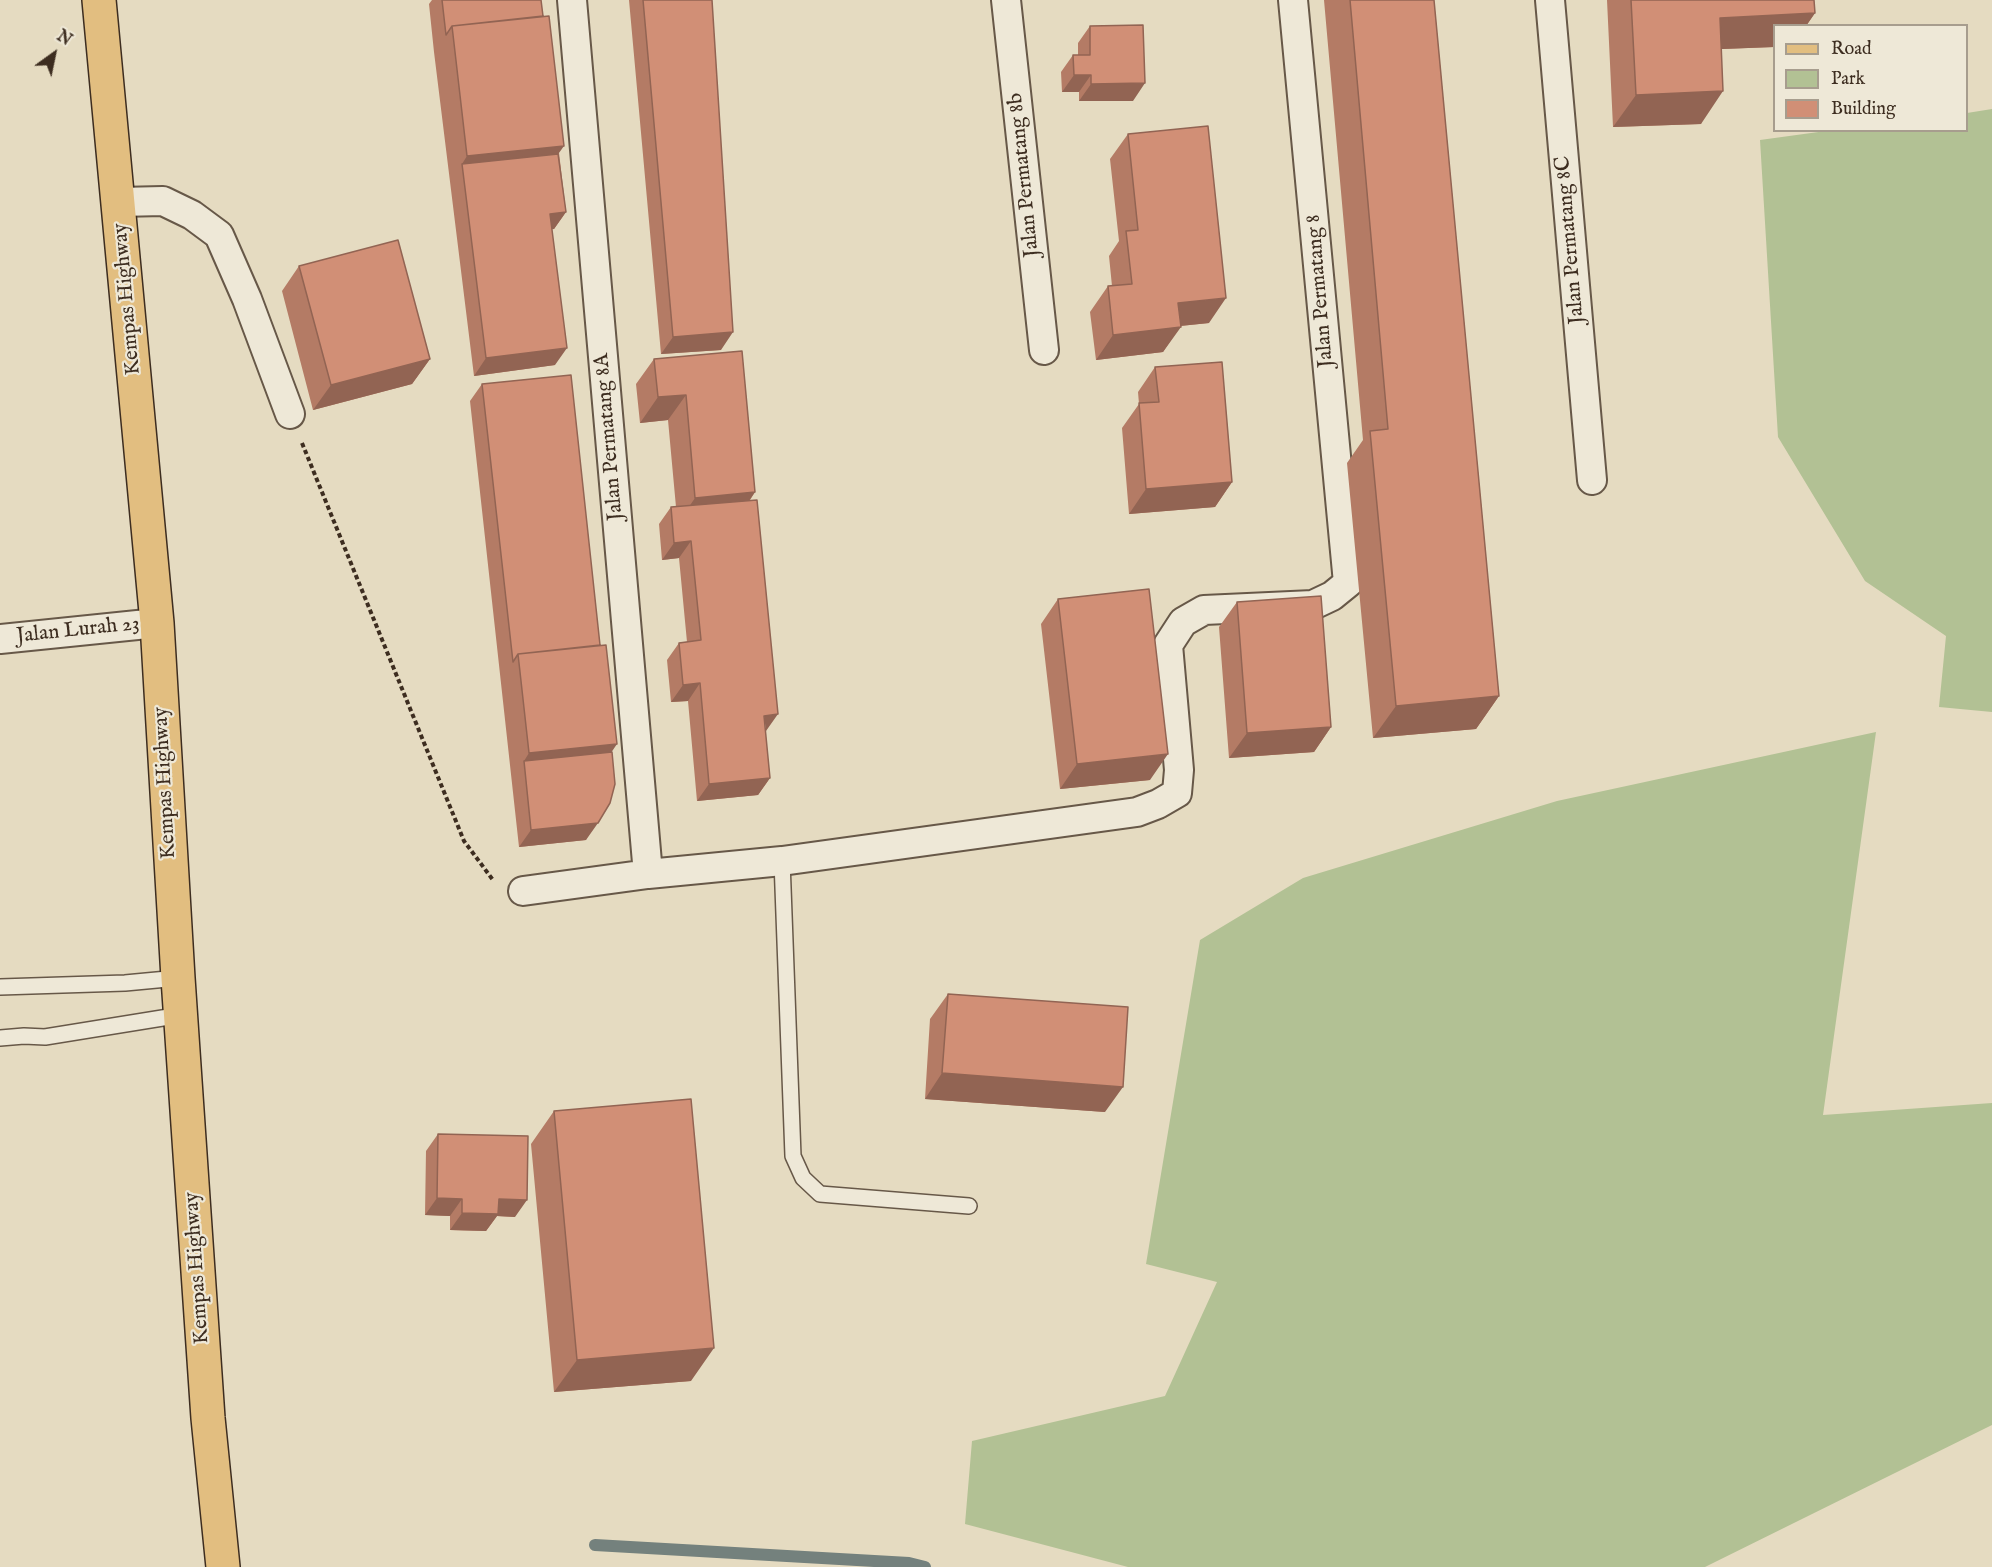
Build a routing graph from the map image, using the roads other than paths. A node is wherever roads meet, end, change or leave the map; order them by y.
1 (99, 0) edge
2 (572, 0) edge
3 (1006, 0) edge
4 (1293, 0) edge
5 (1550, 0) edge
6 (119, 202) junction
7 (1044, 350) dead end
8 (290, 414) road end
9 (1592, 480) dead end
10 (157, 623) junction
11 (0, 639) edge
12 (782, 861) junction
13 (648, 874) junction
14 (523, 891) road end
15 (178, 978) junction
16 (0, 987) edge
17 (181, 1015) junction
18 (0, 1038) edge
19 (969, 1206) dead end
20 (223, 1567) edge

1 - 6 main road, Kempas Highway
2 - 13 street, Jalan Permatang 8A
3 - 7 street, Jalan Permatang 8b
4 - 12 street, Jalan Permatang 8
5 - 9 street, Jalan Permatang 8C
6 - 8 street
6 - 10 main road, Kempas Highway
10 - 11 street, Jalan Lurah 23
10 - 15 main road, Kempas Highway
12 - 13 street
12 - 19 lane
13 - 14 street
15 - 16 lane
15 - 17 main road, Kempas Highway
17 - 18 lane
17 - 20 main road, Kempas Highway

